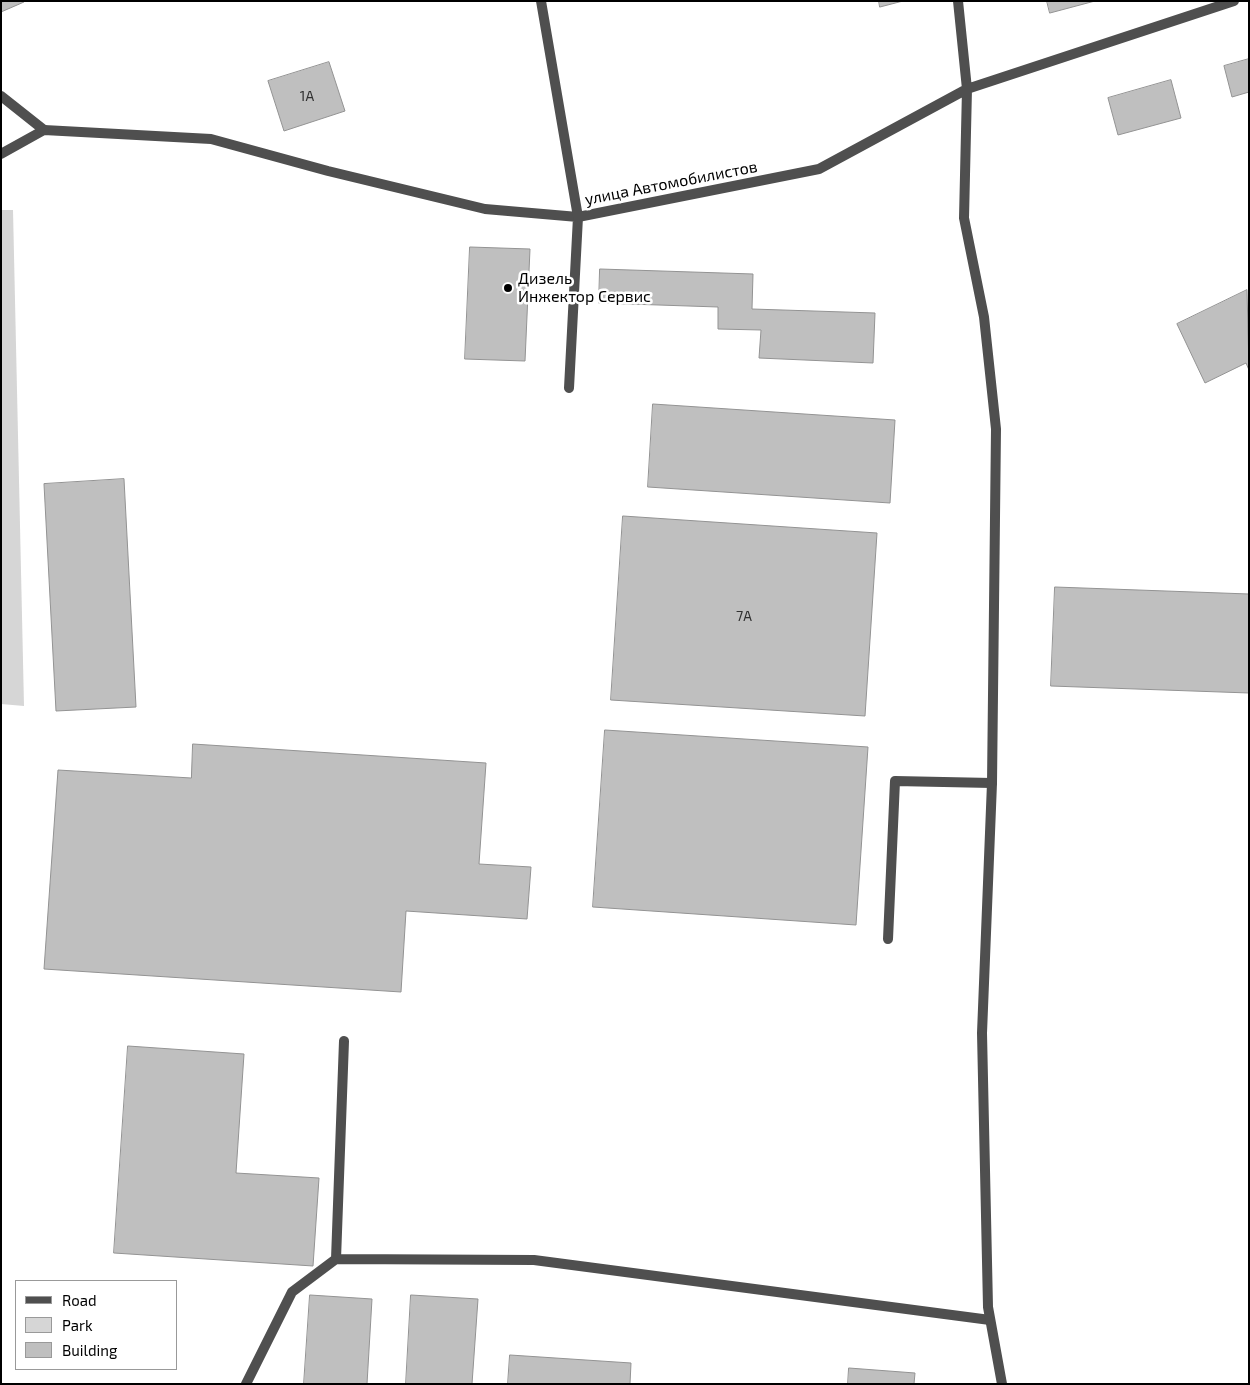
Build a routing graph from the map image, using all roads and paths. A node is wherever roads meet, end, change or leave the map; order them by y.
1 (541, 1) edge
2 (958, 1) edge
3 (1234, 1) edge
4 (967, 89) junction
5 (1, 96) edge
6 (44, 130) junction
7 (1, 154) edge
8 (578, 217) junction
9 (570, 388) dead end
10 (992, 783) junction
11 (888, 939) dead end
12 (344, 1041) dead end
13 (336, 1259) junction
14 (990, 1320) junction
15 (246, 1384) edge
16 (1002, 1384) edge

1 - 8 street, улица Автомобилистов
2 - 4 street
3 - 4 street, улица Автомобилистов
4 - 8 street, улица Автомобилистов
4 - 10 street
5 - 6 street
6 - 7 street
6 - 8 street
8 - 9 street
10 - 11 street
10 - 14 street
12 - 13 street
13 - 14 street
13 - 15 street
14 - 16 street

